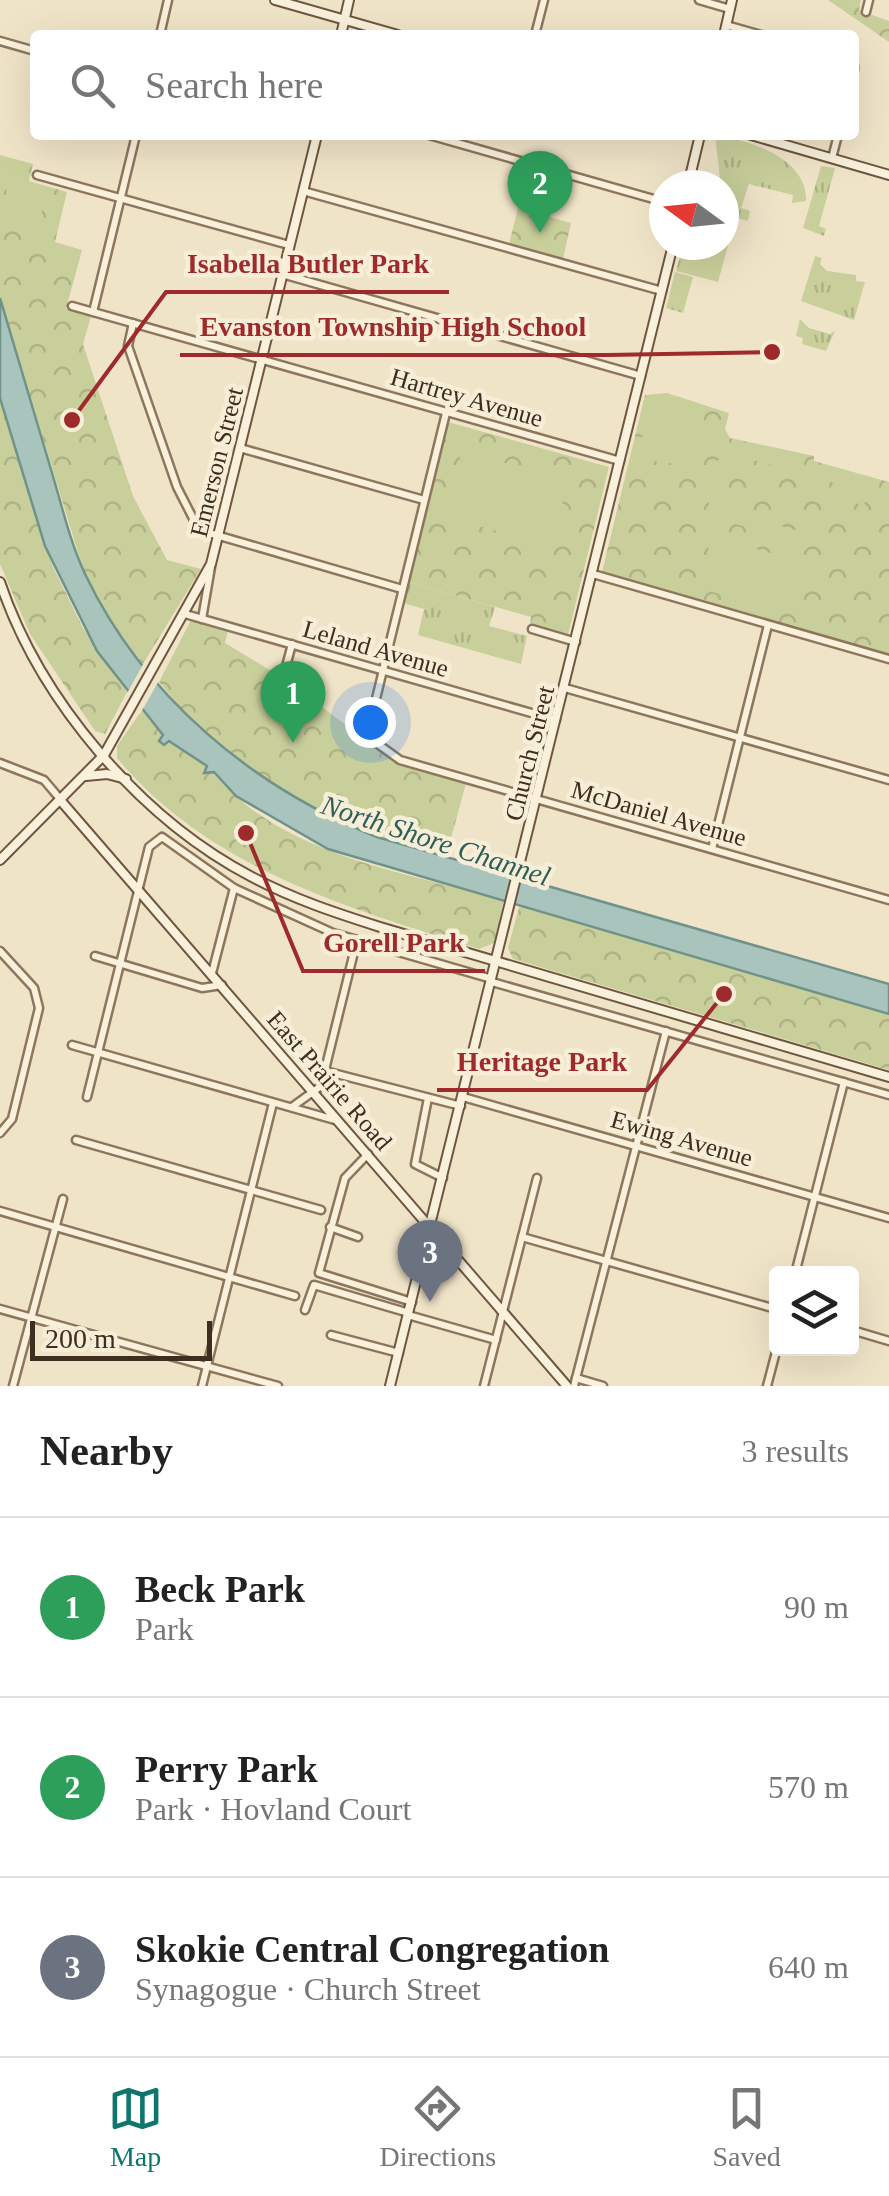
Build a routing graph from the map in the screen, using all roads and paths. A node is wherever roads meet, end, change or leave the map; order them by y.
1 (168, 0) edge
2 (275, 0) edge
3 (349, 0) edge
4 (544, 0) edge
5 (699, 0) edge
6 (869, 0) edge
7 (731, 4) edge
8 (866, 12) dead end
9 (344, 20) junction
10 (726, 25) junction
11 (161, 30) edge
12 (341, 30) edge
13 (380, 30) edge
14 (536, 30) edge
15 (725, 30) edge
16 (744, 30) edge
17 (0, 41) edge
18 (30, 50) edge
19 (135, 140) edge
20 (315, 140) edge
21 (447, 140) edge
22 (699, 140) edge
23 (769, 140) edge
24 (837, 140) edge
25 (832, 158) junction
26 (692, 170) edge
27 (889, 174) edge
28 (37, 175) dead end
29 (303, 191) junction
30 (120, 198) junction
31 (649, 198) edge
32 (289, 246) junction
33 (669, 260) edge
34 (282, 274) junction
35 (662, 291) junction
36 (72, 306) dead end
37 (93, 312) junction
38 (134, 323) junction
39 (262, 360) junction
40 (641, 376) junction
41 (446, 412) junction
42 (240, 448) junction
43 (620, 460) junction
44 (424, 500) junction
45 (219, 538) junction
46 (211, 564) junction
47 (592, 574) junction
48 (0, 582) edge
49 (402, 590) junction
50 (185, 614) junction
51 (202, 619) junction
52 (768, 625) junction
53 (532, 629) dead end
54 (576, 642) junction
55 (292, 644) junction
56 (889, 660) edge
57 (382, 670) junction
58 (284, 674) dead end
59 (565, 688) junction
60 (557, 720) junction
61 (740, 738) junction
62 (104, 755) junction
63 (0, 762) edge
64 (86, 776) junction
65 (889, 780) edge
66 (130, 781) junction
67 (538, 799) junction
68 (62, 801) junction
69 (712, 849) junction
70 (0, 860) edge
71 (889, 886) edge
72 (138, 888) junction
73 (234, 888) junction
74 (888, 900) edge
75 (357, 940) junction
76 (0, 951) edge
77 (95, 956) dead end
78 (497, 962) junction
79 (120, 964) junction
80 (212, 973) junction
81 (493, 981) junction
82 (222, 985) junction
83 (666, 1031) junction
84 (72, 1045) dead end
85 (98, 1052) junction
86 (324, 1071) junction
87 (889, 1077) edge
88 (844, 1082) junction
89 (314, 1091) junction
90 (889, 1095) edge
91 (86, 1096) dead end
92 (428, 1098) junction
93 (273, 1102) junction
94 (462, 1102) junction
95 (291, 1108) junction
96 (340, 1121) junction
97 (0, 1133) edge
98 (76, 1140) dead end
99 (636, 1146) junction
100 (368, 1154) junction
101 (443, 1178) junction
102 (537, 1178) dead end
103 (251, 1192) junction
104 (815, 1198) junction
105 (63, 1199) dead end
106 (321, 1210) dead end
107 (0, 1212) edge
108 (889, 1218) edge
109 (56, 1227) junction
110 (330, 1228) junction
111 (430, 1228) junction
112 (358, 1237) dead end
113 (522, 1237) junction
114 (606, 1261) junction
115 (798, 1266) edge
116 (229, 1278) junction
117 (296, 1296) dead end
118 (412, 1302) junction
119 (769, 1307) edge
120 (0, 1309) edge
121 (304, 1310) dead end
122 (502, 1312) junction
123 (408, 1314) junction
124 (32, 1318) junction
125 (859, 1332) edge
126 (331, 1335) dead end
127 (496, 1340) junction
128 (889, 1341) edge
129 (398, 1353) junction
130 (774, 1356) edge
131 (207, 1366) junction
132 (572, 1383) edge
133 (14, 1386) edge
134 (202, 1386) edge
135 (278, 1386) edge
136 (390, 1386) edge
137 (484, 1386) edge
138 (603, 1386) edge
139 (767, 1386) edge

1 - 11 street
2 - 9 main road
3 - 9 main road
4 - 14 street
5 - 7 street
6 - 8 street
7 - 10 main road
9 - 12 main road
9 - 13 main road
10 - 15 main road
10 - 16 street
17 - 18 street
19 - 30 street
20 - 29 main road, Emerson Street
21 - 31 street
22 - 26 main road
23 - 25 main road
24 - 25 street
25 - 27 main road
28 - 30 street
29 - 32 main road, Emerson Street
29 - 35 street
30 - 32 street
30 - 37 street
32 - 34 main road, Emerson Street
33 - 35 main road, Church Street
34 - 39 main road, Emerson Street
34 - 40 street
35 - 40 main road, Church Street
36 - 37 street, Hartrey Avenue
37 - 38 street, Hartrey Avenue
38 - 39 street, Hartrey Avenue
38 - 45 street
39 - 41 street, Hartrey Avenue
39 - 42 main road, Emerson Street
40 - 43 main road, Church Street
41 - 43 street, Hartrey Avenue
41 - 44 street
42 - 44 street
42 - 45 main road, Emerson Street
43 - 47 main road, Church Street
44 - 49 street
45 - 46 main road, Emerson Street
45 - 49 street
46 - 50 main road, Emerson Street
46 - 51 street, Emerson Street
47 - 52 street
47 - 54 main road, Church Street
48 - 62 main road
49 - 57 street
50 - 51 street, Leland Avenue
50 - 62 main road, Emerson Street
51 - 55 street, Leland Avenue
52 - 56 street
52 - 61 street
53 - 54 street
54 - 59 main road, Church Street
55 - 57 street, Leland Avenue
55 - 58 street
57 - 60 street, Leland Avenue
57 - 67 street, McDaniel Avenue
59 - 60 main road, Church Street
59 - 61 street
60 - 67 main road, Church Street
61 - 65 street
61 - 69 street
62 - 64 main road, Emerson Street
62 - 66 main road
63 - 68 street
64 - 66 main road
64 - 68 main road, Emerson Street
66 - 78 main road
67 - 69 street, McDaniel Avenue
67 - 78 main road, Church Street
68 - 70 main road, Emerson Street
68 - 72 main road, East Prairie Road
69 - 74 street, McDaniel Avenue
71 - 74 street
72 - 73 street
72 - 79 street
72 - 80 main road, East Prairie Road
73 - 75 street
73 - 80 street
75 - 81 street
75 - 86 street
76 - 97 street
77 - 79 street
78 - 81 main road, Church Street
78 - 87 main road
79 - 82 street
79 - 85 street
80 - 82 main road, East Prairie Road
81 - 83 street
81 - 94 main road, Church Street
82 - 89 main road, East Prairie Road
83 - 88 street
83 - 99 street
84 - 85 street
85 - 91 street
85 - 93 street
86 - 89 street
86 - 92 street, Ewing Avenue
88 - 90 street
88 - 104 street
89 - 95 street
89 - 96 main road, East Prairie Road
92 - 94 street, Ewing Avenue
92 - 101 street
93 - 95 street
93 - 103 street
94 - 99 street, Ewing Avenue
94 - 101 main road, Church Street
95 - 96 street
96 - 100 main road, East Prairie Road
98 - 103 street
99 - 104 street, Ewing Avenue
99 - 114 street
100 - 110 street
100 - 111 main road, East Prairie Road
101 - 111 main road, Church Street
102 - 113 street
103 - 106 street
103 - 116 street
104 - 108 street, Ewing Avenue
104 - 115 street
105 - 109 street
107 - 109 street
109 - 116 street
109 - 124 street
110 - 112 street
110 - 118 street
111 - 118 main road, Church Street
111 - 122 main road, East Prairie Road
113 - 114 street
113 - 122 street
114 - 119 street
114 - 132 street
116 - 117 street
116 - 131 street
118 - 123 main road, Church Street
120 - 124 street
121 - 123 street
122 - 127 street
122 - 132 main road, East Prairie Road
123 - 127 street
123 - 129 main road, Church Street
124 - 131 street
124 - 133 street
125 - 128 street
126 - 129 street
127 - 137 street
129 - 136 main road, Church Street
130 - 139 street
131 - 134 street
131 - 135 street
132 - 138 street

